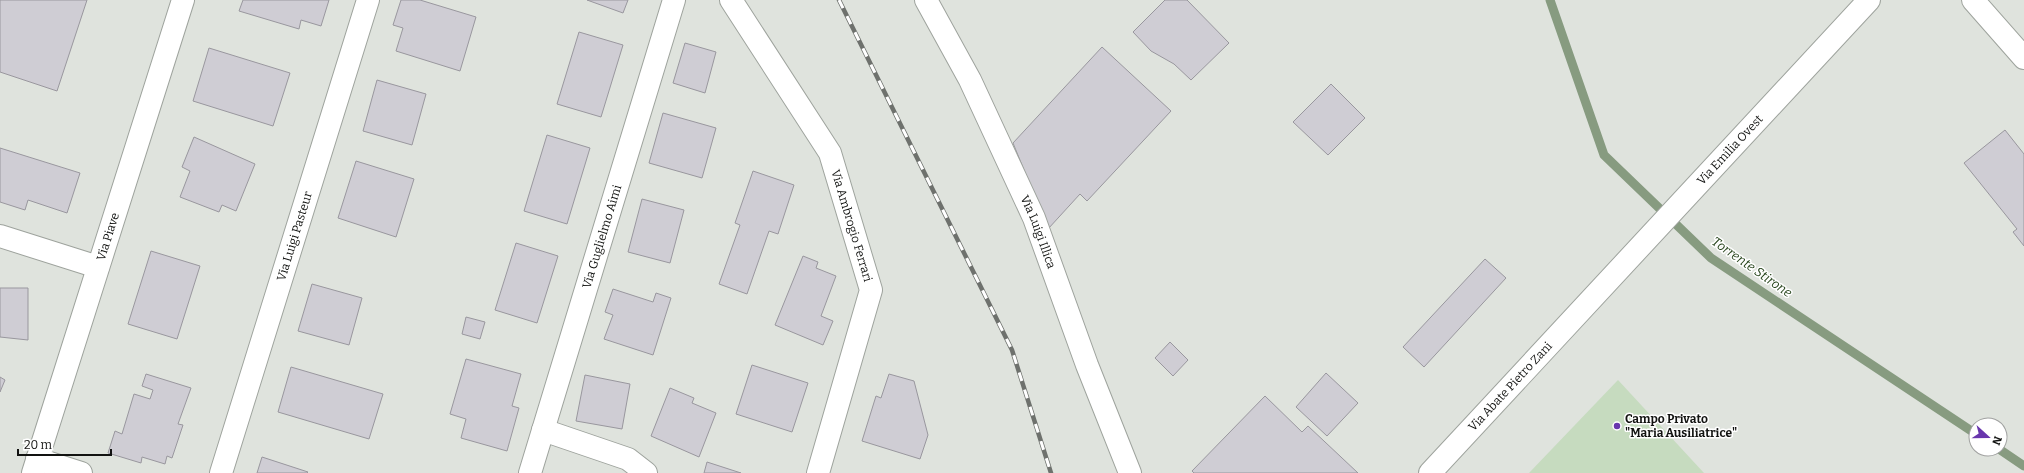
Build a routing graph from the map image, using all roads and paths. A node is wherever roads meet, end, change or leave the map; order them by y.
1 (183, 0) edge
2 (368, 0) edge
3 (674, 0) edge
4 (731, 0) edge
5 (926, 0) edge
6 (1869, 0) edge
7 (1973, 0) edge
8 (2024, 58) edge
9 (0, 236) edge
10 (98, 267) junction
11 (1590, 299) joint
12 (543, 430) junction
13 (35, 466) edge
14 (81, 473) edge
15 (221, 473) edge
16 (530, 473) edge
17 (646, 473) edge
18 (818, 473) edge
19 (1130, 473) edge
20 (1430, 473) edge

1 - 10 street, Via Piave
2 - 15 street, Via Luigi Pasteur
3 - 12 street, Via Guglielmo Aimi
4 - 18 street, Via Ambrogio Ferrari
5 - 19 street, Via Luigi Illica
6 - 11 street, Via Emilia Ovest
7 - 8 street
9 - 10 street
10 - 13 street, Via Piave
11 - 20 street, Via Abate Pietro Zani
12 - 16 street, Via Guglielmo Aimi
12 - 17 street
13 - 14 street

